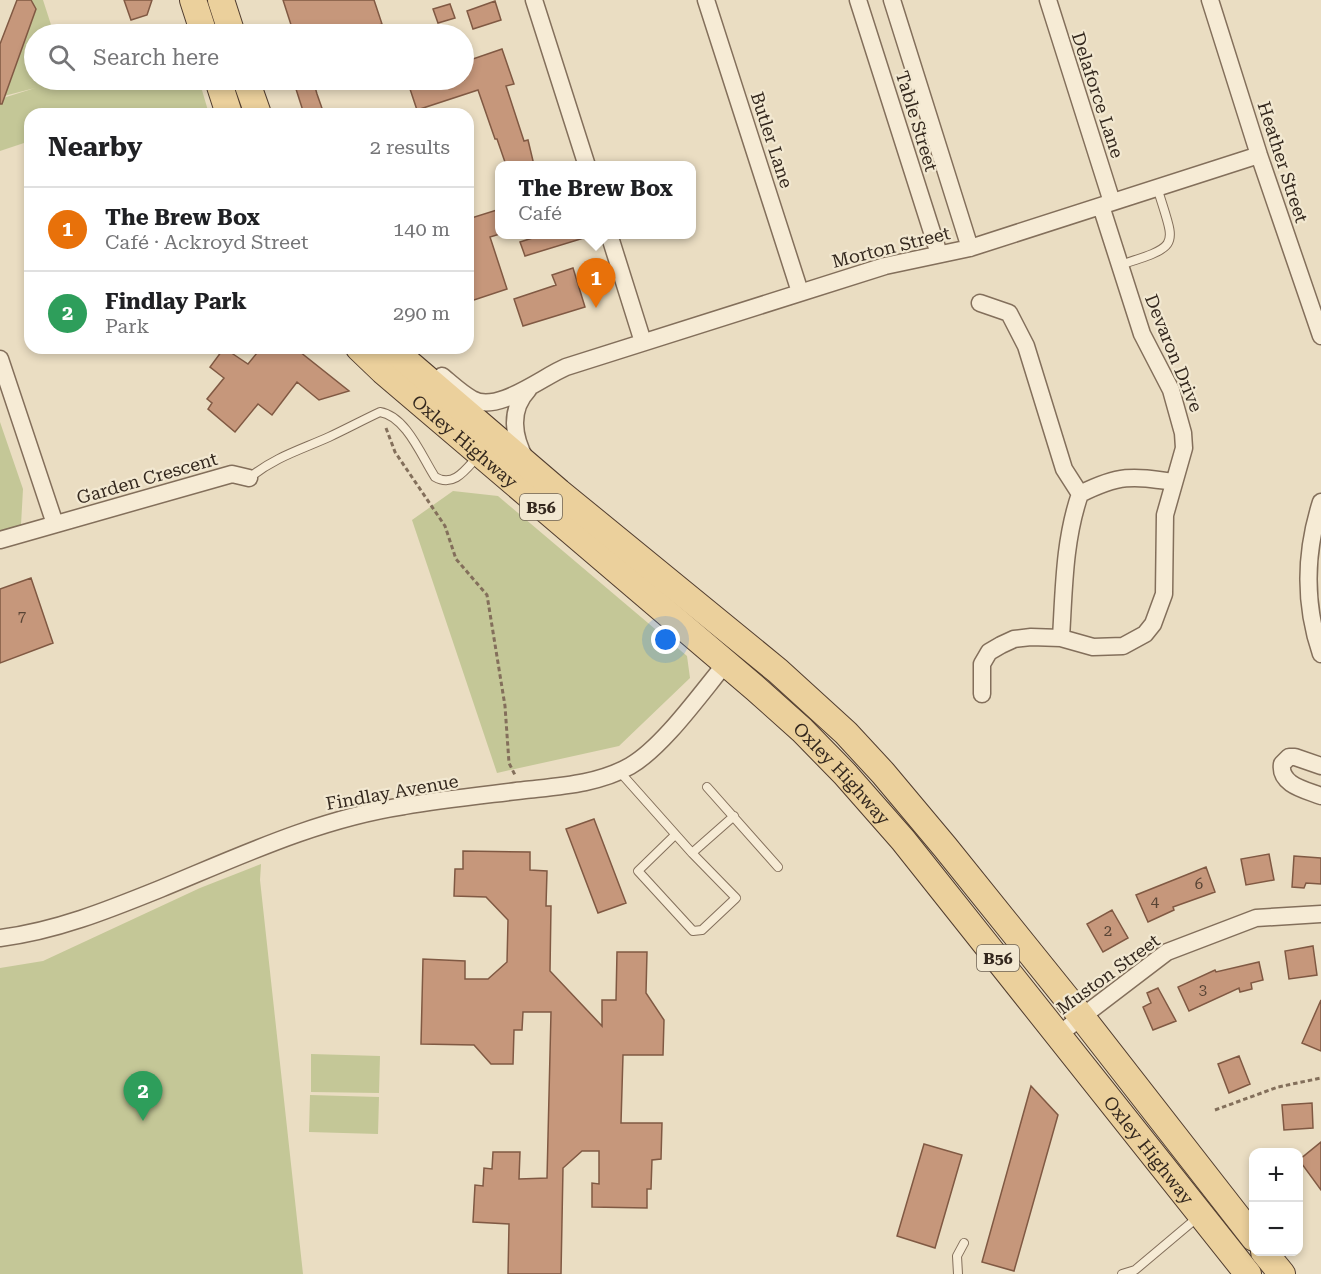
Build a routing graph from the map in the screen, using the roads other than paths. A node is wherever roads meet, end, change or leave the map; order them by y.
1 (193, 0) edge
2 (221, 0) edge
3 (534, 0) edge
4 (706, 0) edge
5 (858, 0) edge
6 (892, 0) edge
7 (1048, 0) edge
8 (1210, 0) edge
9 (201, 24) edge
10 (229, 24) edge
11 (221, 90) edge
12 (250, 90) edge
13 (227, 108) edge
14 (256, 108) edge
15 (1259, 155) junction
16 (586, 161) edge
17 (1157, 187) junction
18 (1107, 204) junction
19 (611, 239) edge
20 (970, 248) junction
21 (939, 254) junction
22 (1120, 265) junction
23 (800, 291) junction
24 (980, 303) dead end
25 (1321, 336) edge
26 (643, 342) junction
27 (365, 354) edge
28 (400, 356) edge
29 (0, 359) edge
30 (535, 383) junction
31 (480, 454) junction
32 (528, 463) junction
33 (249, 478) joint
34 (1174, 482) junction
35 (1080, 494) junction
36 (1321, 502) edge
37 (55, 524) junction
38 (0, 540) edge
39 (1061, 638) junction
40 (742, 643) junction
41 (1321, 654) edge
42 (726, 663) junction
43 (982, 694) dead end
44 (1321, 766) edge
45 (619, 771) junction
46 (707, 787) dead end
47 (1321, 796) edge
48 (734, 816) junction
49 (675, 835) junction
50 (692, 854) junction
51 (778, 867) dead end
52 (1321, 914) edge
53 (0, 938) edge
54 (1081, 1016) junction
55 (1058, 1035) junction
56 (1200, 1215) junction
57 (1249, 1232) edge
58 (964, 1243) dead end
59 (1268, 1256) edge
60 (958, 1274) edge
61 (1122, 1274) edge
62 (1248, 1274) edge
63 (1282, 1274) edge

1 - 9 main road
2 - 10 main road
3 - 16 street
4 - 23 street, Butler Lane
5 - 21 street, Table Street
6 - 20 street, Table Street
7 - 18 street, Delaforce Lane
8 - 15 street, Heather Street
11 - 13 main road
12 - 14 main road
15 - 17 street, Morton Street
15 - 25 street, Heather Street
17 - 18 street, Morton Street
17 - 22 lane
18 - 20 street, Morton Street
18 - 22 street, Devaron Drive
19 - 26 street
20 - 21 street, Morton Street
21 - 23 street, Morton Street
22 - 34 street, Devaron Drive
23 - 26 street, Morton Street
24 - 35 street
26 - 30 street, Morton Street
27 - 31 main road, Oxley Highway / B56
28 - 30 street, Morton Street
28 - 32 main road, Oxley Highway / B56
29 - 37 street
30 - 32 street, Morton Street
31 - 33 lane
31 - 42 main road, Oxley Highway / B56
32 - 40 main road, Oxley Highway / B56
33 - 37 street, Garden Crescent
34 - 35 street
34 - 39 street, Devaron Drive
35 - 39 street
36 - 41 street
37 - 38 street, Garden Crescent
39 - 43 street, Devaron Drive
40 - 42 main road
40 - 54 main road, Oxley Highway / B56
42 - 45 street, Findlay Avenue
42 - 55 main road, Oxley Highway / B56
44 - 47 street
45 - 49 lane
45 - 53 street, Findlay Avenue
46 - 48 lane
48 - 50 lane
48 - 51 lane
49 - 50 lane
49 - 50 lane
52 - 54 street, Muston Street
54 - 55 street, Muston Street
54 - 57 main road, Oxley Highway / B56
55 - 56 main road, Oxley Highway / B56
56 - 61 lane
56 - 62 main road, Oxley Highway / B56
58 - 60 lane
59 - 63 main road

